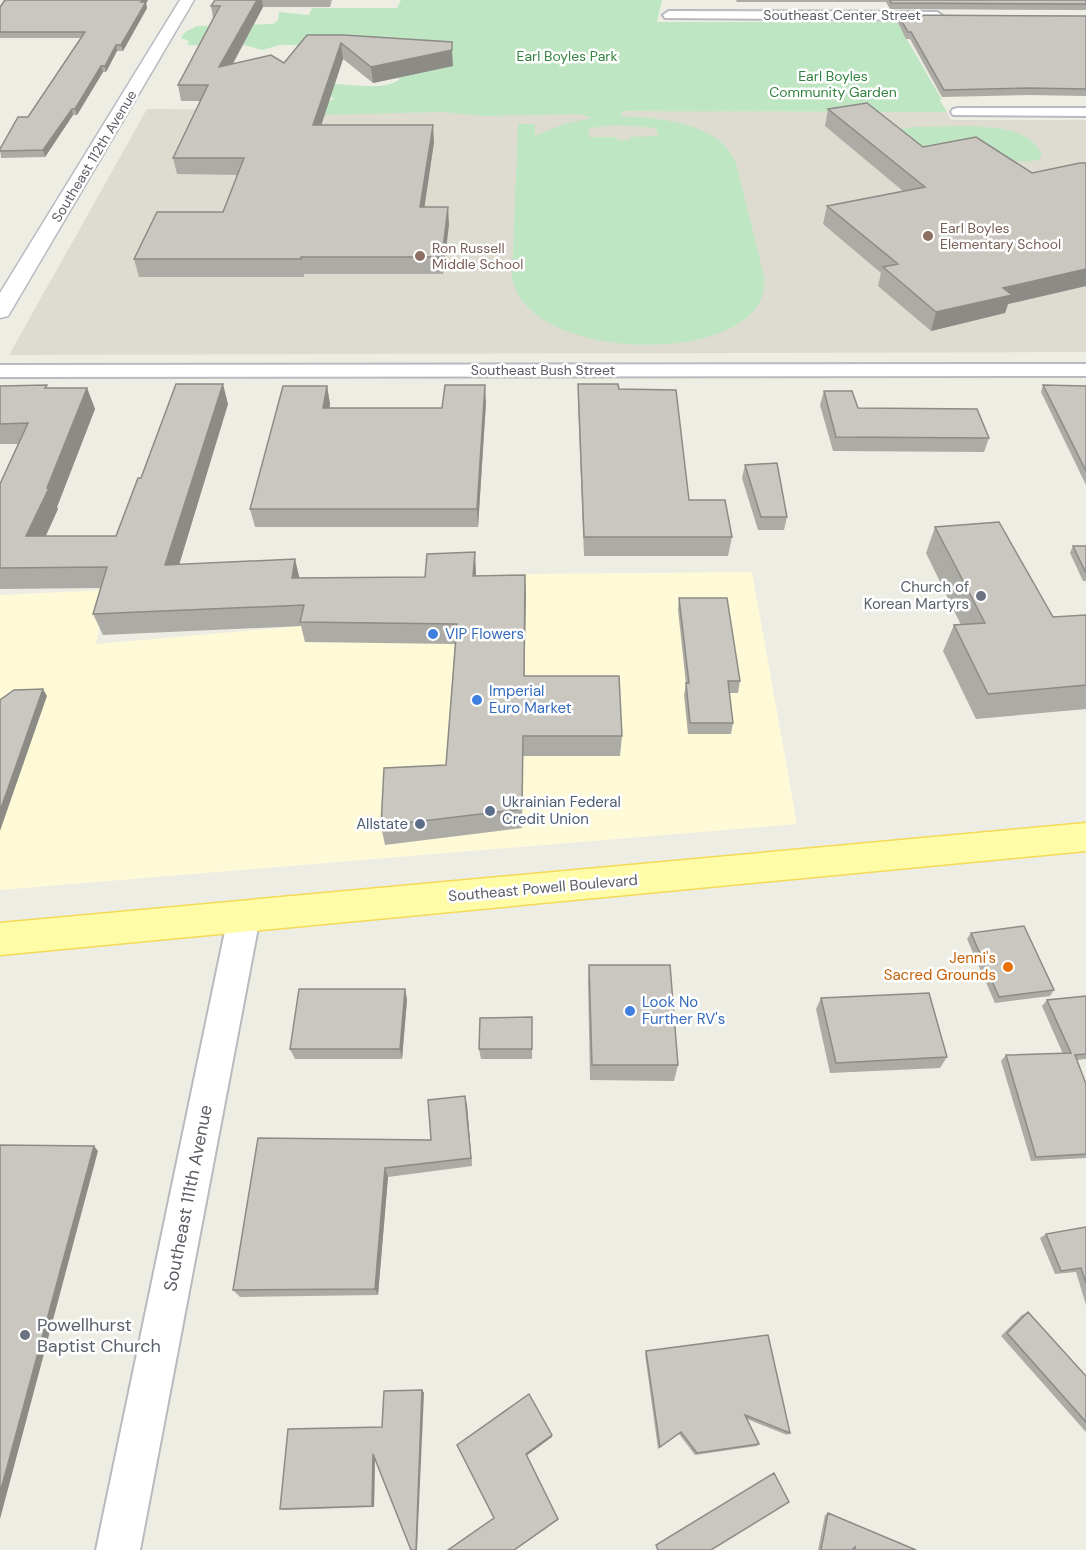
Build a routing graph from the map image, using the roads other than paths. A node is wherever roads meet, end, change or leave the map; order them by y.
1 (187, 0) edge
2 (669, 15) dead end
3 (946, 16) edge
4 (958, 112) dead end
5 (1086, 112) edge
6 (0, 312) edge
7 (1086, 370) edge
8 (0, 371) edge
9 (1086, 837) edge
10 (244, 917) junction
11 (0, 939) edge
12 (118, 1550) edge

1 - 6 street, Southeast 112th Avenue
2 - 3 street, Southeast Center Street
4 - 5 street
7 - 8 street, Southeast Bush Street
9 - 10 main road, Southeast Powell Boulevard
10 - 11 main road, Southeast Powell Boulevard
10 - 12 street, Southeast 111th Avenue

